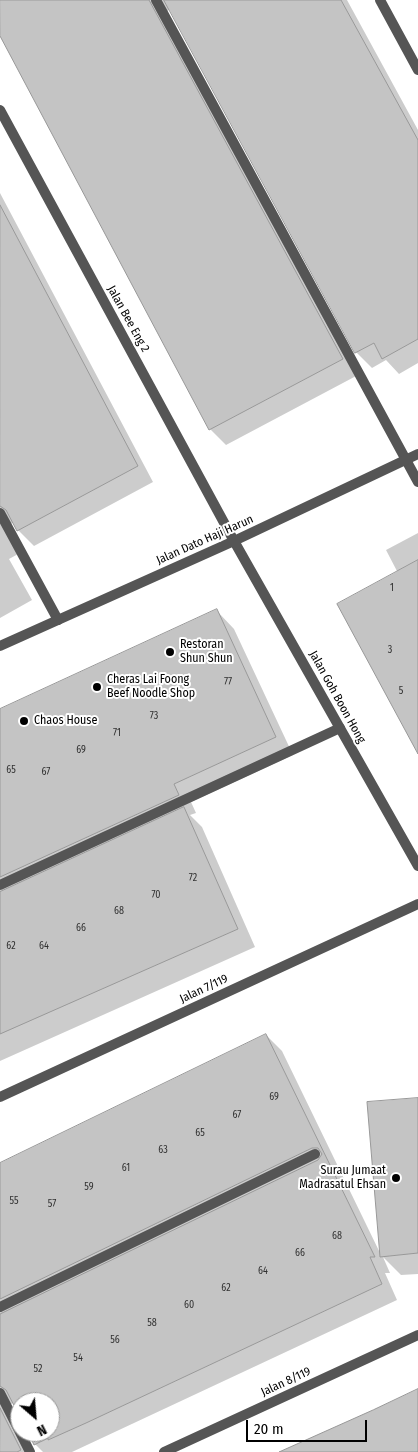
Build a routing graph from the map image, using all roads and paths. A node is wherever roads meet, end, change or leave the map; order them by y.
1 (156, 0) edge
2 (380, 0) edge
3 (418, 70) edge
4 (0, 110) edge
5 (418, 454) edge
6 (406, 460) junction
7 (418, 482) edge
8 (0, 513) edge
9 (234, 541) junction
10 (58, 620) junction
11 (0, 646) edge
12 (340, 728) junction
13 (418, 866) edge
14 (0, 885) edge
15 (418, 904) edge
16 (0, 1097) edge
17 (315, 1154) dead end
18 (0, 1307) edge
19 (418, 1335) edge
20 (0, 1393) edge
21 (30, 1452) edge
22 (164, 1452) edge

1 - 6 street
2 - 3 street
4 - 9 street, Jalan Bee Eng 2
5 - 6 street, Jalan Dato Haji Harun
6 - 7 street
6 - 9 street, Jalan Dato Haji Harun
8 - 10 street
9 - 10 street, Jalan Dato Haji Harun
9 - 12 street, Jalan Goh Boon Hong
10 - 11 street, Jalan Dato Haji Harun
12 - 13 street, Jalan Goh Boon Hong
12 - 14 street
15 - 16 street, Jalan 7/119
17 - 18 street
19 - 22 street, Jalan 8/119
20 - 21 street

